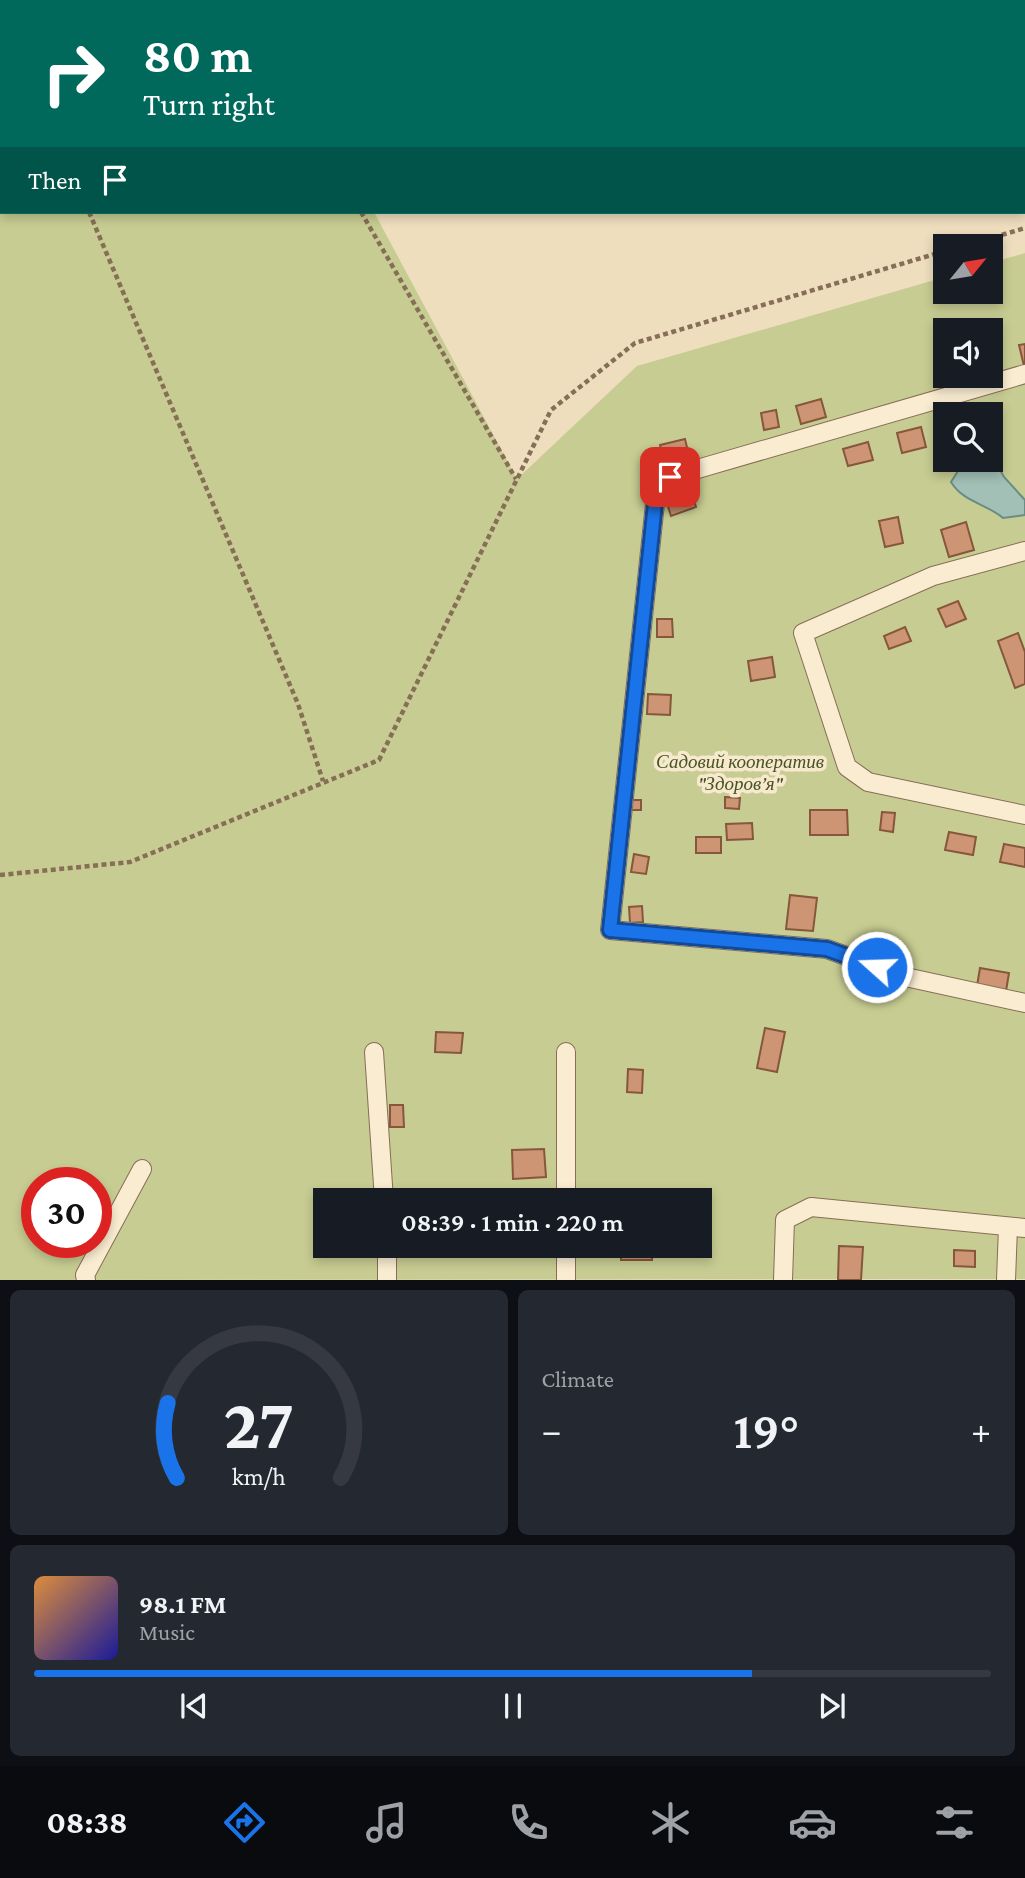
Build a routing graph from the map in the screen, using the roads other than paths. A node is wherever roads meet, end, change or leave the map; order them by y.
1 (1025, 374) edge
2 (1025, 551) edge
3 (1025, 815) edge
4 (1025, 1003) edge
5 (374, 1052) dead end
6 (566, 1052) dead end
7 (142, 1169) dead end
8 (383, 1188) edge
9 (566, 1188) edge
10 (1017, 1228) edge
11 (387, 1258) edge
12 (566, 1258) edge
13 (86, 1279) edge
14 (387, 1279) edge
15 (566, 1279) edge
16 (783, 1279) edge
17 (1006, 1279) edge

1 - 4 street
2 - 3 street
5 - 8 street
6 - 9 street
7 - 13 street
10 - 16 street
10 - 17 street
11 - 14 street
12 - 15 street

